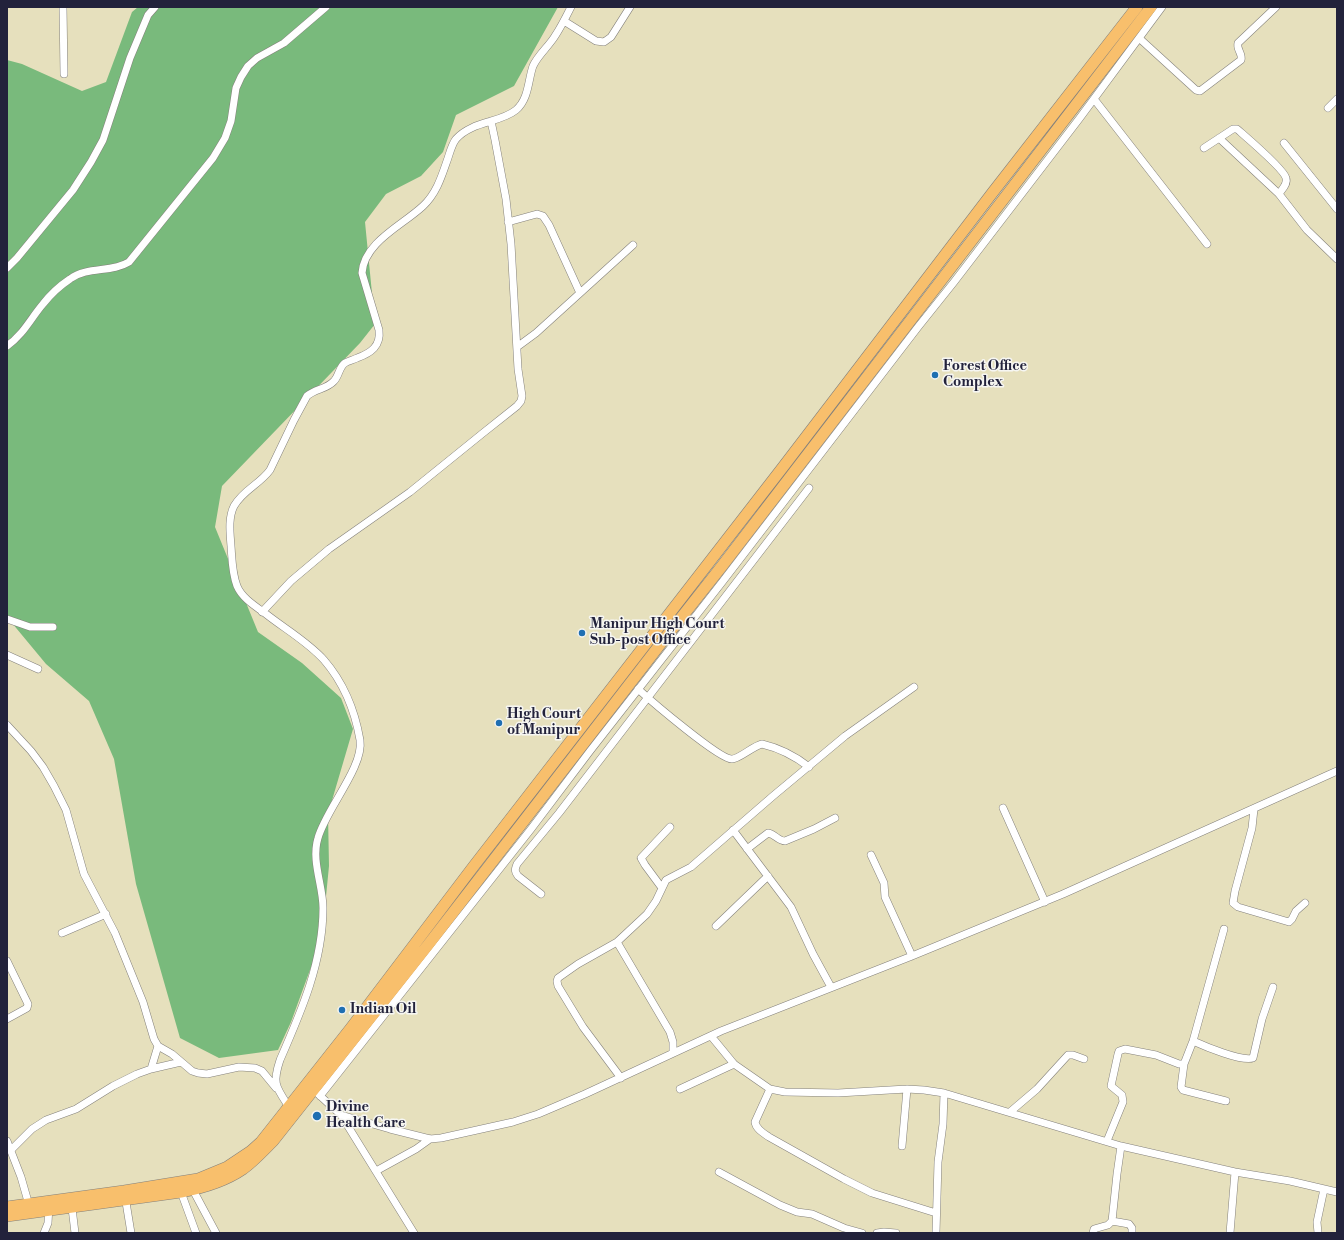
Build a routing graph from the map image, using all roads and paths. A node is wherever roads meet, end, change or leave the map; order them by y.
1 (63, 7) edge
2 (155, 7) edge
3 (326, 7) edge
4 (571, 7) edge
5 (630, 7) edge
6 (1137, 7) edge
7 (1151, 7) edge
8 (1162, 7) edge
9 (1276, 7) edge
10 (564, 21) junction
11 (1139, 38) junction
12 (64, 74) dead end
13 (1094, 99) junction
14 (1337, 99) edge
15 (1328, 108) dead end
16 (491, 121) junction
17 (1219, 138) junction
18 (1284, 143) dead end
19 (1204, 148) dead end
20 (1279, 194) junction
21 (1337, 209) edge
22 (508, 222) junction
23 (1207, 244) dead end
24 (633, 245) dead end
25 (1337, 259) edge
26 (7, 268) edge
27 (580, 293) junction
28 (7, 346) edge
29 (517, 347) junction
30 (809, 488) dead end
31 (262, 612) junction
32 (7, 619) edge
33 (53, 627) dead end
34 (7, 655) edge
35 (38, 669) dead end
36 (914, 687) dead end
37 (638, 689) junction
38 (647, 697) junction
39 (7, 725) edge
40 (809, 767) junction
41 (1337, 771) edge
42 (1003, 808) dead end
43 (1254, 809) junction
44 (835, 818) dead end
45 (670, 827) dead end
46 (733, 830) junction
47 (747, 849) junction
48 (871, 855) dead end
49 (768, 876) junction
50 (662, 888) junction
51 (541, 894) dead end
52 (1045, 902) junction
53 (1305, 903) dead end
54 (106, 914) junction
55 (716, 926) dead end
56 (1224, 930) dead end
57 (62, 933) dead end
58 (617, 942) junction
59 (912, 956) junction
60 (7, 961) edge
61 (831, 987) junction
62 (1273, 987) dead end
63 (7, 1019) edge
64 (711, 1036) junction
65 (1193, 1041) junction
66 (158, 1046) junction
67 (673, 1053) junction
68 (1084, 1059) dead end
69 (181, 1062) junction
70 (734, 1064) junction
71 (1184, 1064) junction
72 (151, 1069) junction
73 (621, 1078) junction
74 (277, 1089) junction
75 (680, 1089) dead end
76 (907, 1089) junction
77 (313, 1090) junction
78 (770, 1090) junction
79 (944, 1093) junction
80 (1226, 1101) dead end
81 (289, 1106) junction
82 (1010, 1112) junction
83 (341, 1115) junction
84 (430, 1139) junction
85 (7, 1141) edge
86 (1107, 1141) junction
87 (902, 1146) dead end
88 (1121, 1146) junction
89 (11, 1150) junction
90 (376, 1171) junction
91 (719, 1172) dead end
92 (1235, 1172) junction
93 (1324, 1189) junction
94 (193, 1190) junction
95 (181, 1192) junction
96 (1337, 1192) edge
97 (125, 1196) junction
98 (29, 1205) junction
99 (49, 1206) junction
100 (7, 1207) edge
101 (72, 1208) junction
102 (936, 1213) junction
103 (7, 1216) edge
104 (1112, 1221) junction
105 (843, 1230) edge
106 (1318, 1232) edge
107 (44, 1233) edge
108 (75, 1233) edge
109 (131, 1233) edge
110 (196, 1233) edge
111 (216, 1233) edge
112 (414, 1233) edge
113 (862, 1233) edge
114 (877, 1233) edge
115 (896, 1233) edge
116 (936, 1233) edge
117 (1093, 1233) edge
118 (1132, 1233) edge
119 (1230, 1233) edge

1 - 12 street
2 - 26 street
3 - 28 street
4 - 10 street
5 - 10 street
6 - 77 highway
7 - 77 highway
8 - 11 street
9 - 11 street
10 - 16 street
11 - 13 street
13 - 23 street
13 - 37 street
14 - 15 street
16 - 22 street
16 - 31 street
17 - 19 street
17 - 20 street
17 - 20 street
18 - 21 street
20 - 25 street
22 - 27 street
22 - 29 street
24 - 27 street
27 - 29 street
29 - 31 street
30 - 38 street
31 - 74 street
32 - 33 street
34 - 35 street
36 - 40 street
37 - 38 street
37 - 77 street
38 - 40 street
38 - 51 street
39 - 54 street
40 - 46 street
41 - 43 street
42 - 52 street
43 - 52 street
43 - 53 street
44 - 47 street
45 - 50 street
46 - 47 street
46 - 50 street
47 - 49 street
48 - 59 street
49 - 55 street
49 - 61 street
50 - 58 street
52 - 59 street
54 - 57 street
54 - 66 street
56 - 65 street
58 - 67 street
58 - 73 street
59 - 61 street
60 - 63 street
61 - 64 street
62 - 65 street
64 - 67 street
64 - 70 street
65 - 71 street
66 - 69 street
66 - 72 street
67 - 73 street
68 - 82 street
69 - 72 street
69 - 74 street
70 - 75 street
70 - 78 street
71 - 80 street
71 - 86 street
72 - 89 street
73 - 84 street
74 - 81 street
76 - 78 street
76 - 79 street
76 - 87 street
77 - 81 highway
77 - 83 street
77 - 94 highway
78 - 102 street
79 - 82 street
79 - 102 street
81 - 97 highway
82 - 86 street
83 - 84 street
83 - 90 street
84 - 90 street
85 - 89 street
86 - 88 street
88 - 92 street
88 - 104 street
89 - 98 street
90 - 112 street
91 - 105 street
92 - 93 street
92 - 119 street
93 - 96 street
93 - 106 street
94 - 95 highway
94 - 111 street
95 - 97 highway
95 - 110 street
97 - 99 highway
97 - 101 highway
97 - 109 street
98 - 99 highway
98 - 100 highway
99 - 101 highway
99 - 103 highway
99 - 107 street
101 - 108 street
102 - 116 street
104 - 117 street
104 - 118 street
105 - 113 street
114 - 115 street

